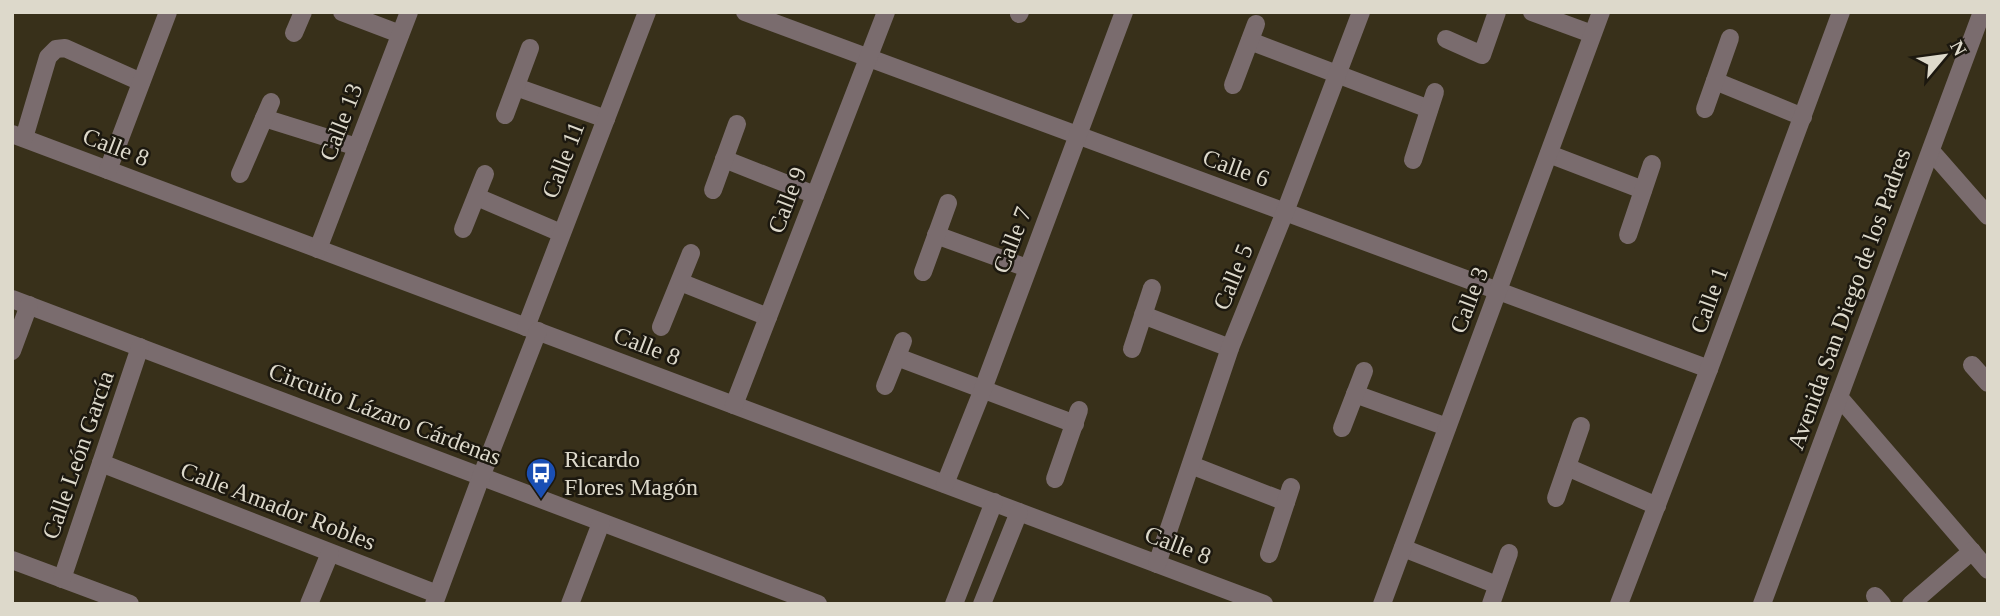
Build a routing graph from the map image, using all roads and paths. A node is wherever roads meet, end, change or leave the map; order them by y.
1 (168, 12) edge
2 (303, 12) edge
3 (342, 12) edge
4 (409, 12) edge
5 (647, 12) edge
6 (745, 12) edge
7 (886, 12) edge
8 (1124, 12) edge
9 (1362, 12) edge
10 (1497, 12) edge
11 (1532, 12) edge
12 (1601, 12) edge
13 (1841, 12) edge
14 (1982, 12) edge
15 (294, 33) dead end
16 (400, 34) junction
17 (1592, 34) junction
18 (1730, 38) dead end
19 (1446, 39) dead end
20 (530, 48) dead end
21 (869, 58) junction
22 (1339, 75) junction
23 (1715, 81) junction
24 (141, 82) junction
25 (1233, 85) dead end
26 (516, 87) junction
27 (1705, 109) dead end
28 (505, 115) dead end
29 (1803, 117) junction
30 (606, 119) junction
31 (737, 124) dead end
32 (18, 136) edge
33 (1079, 136) junction
34 (357, 147) junction
35 (1931, 151) junction
36 (1549, 154) junction
37 (724, 159) junction
38 (1413, 160) dead end
39 (1652, 164) dead end
40 (108, 170) junction
41 (240, 174) dead end
42 (485, 174) dead end
43 (713, 190) dead end
44 (1643, 190) junction
45 (815, 195) junction
46 (477, 197) junction
47 (948, 203) dead end
48 (1286, 212) junction
49 (1988, 216) edge
50 (463, 229) dead end
51 (561, 233) junction
52 (936, 235) junction
53 (1628, 236) dead end
54 (318, 249) junction
55 (691, 253) dead end
56 (1027, 268) junction
57 (923, 272) dead end
58 (680, 282) junction
59 (1152, 288) dead end
60 (1498, 291) junction
61 (21, 302) edge
62 (1143, 316) junction
63 (768, 317) junction
64 (661, 327) dead end
65 (532, 329) junction
66 (140, 347) junction
67 (1230, 348) junction
68 (1132, 349) dead end
69 (12, 351) edge
70 (1709, 369) junction
71 (1364, 371) dead end
72 (885, 386) dead end
73 (983, 389) junction
74 (1355, 394) junction
75 (1839, 397) junction
76 (734, 405) junction
77 (1581, 426) dead end
78 (1447, 427) junction
79 (1342, 428) dead end
80 (101, 463) junction
81 (1191, 465) junction
82 (1567, 467) junction
83 (481, 477) junction
84 (1055, 479) dead end
85 (945, 484) junction
86 (1556, 498) dead end
87 (994, 502) junction
88 (1657, 506) junction
89 (1019, 512) junction
90 (601, 523) junction
91 (1403, 548) junction
92 (1972, 551) junction
93 (330, 553) junction
94 (1509, 553) dead end
95 (1269, 554) dead end
96 (12, 560) edge
97 (1157, 564) junction
98 (1988, 570) edge
99 (62, 579) junction
100 (1497, 585) junction
101 (436, 599) edge
102 (130, 604) edge
103 (309, 604) edge
104 (570, 604) edge
105 (818, 604) edge
106 (954, 604) edge
107 (982, 604) edge
108 (1264, 604) edge
109 (1382, 604) edge
110 (1491, 604) edge
111 (1619, 604) edge
112 (1762, 604) edge
113 (1911, 604) edge

1 - 24 street
2 - 15 street
3 - 16 street
4 - 16 street, Calle 13
5 - 30 street, Calle 11
6 - 21 street, Calle 6
7 - 21 street, Calle 9
8 - 33 street, Calle 7
9 - 22 street, Calle 5
10 - 19 street
11 - 17 street
12 - 17 street, Calle 3
13 - 29 street, Calle 1
14 - 35 street, Avenida San Diego de los Padres
16 - 34 street, Calle 13
17 - 36 street, Calle 3
18 - 23 street
20 - 26 street
21 - 33 street, Calle 6
21 - 45 street, Calle 9
22 - 25 street
22 - 38 street
22 - 48 street, Calle 5
23 - 27 street
23 - 29 street
24 - 32 street
24 - 40 street
26 - 28 street
26 - 30 street
29 - 70 street, Calle 1
30 - 51 street, Calle 11
31 - 37 street
32 - 40 street, Calle 8
33 - 48 street, Calle 6
33 - 56 street, Calle 7
34 - 41 street
34 - 54 street, Calle 13
35 - 49 street
35 - 75 street, Avenida San Diego de los Padres
36 - 44 street
36 - 60 street, Calle 3
37 - 43 street
37 - 45 street
39 - 44 street
40 - 54 street, Calle 8
42 - 46 street
44 - 53 street
45 - 63 street, Calle 9
46 - 50 street
46 - 51 street
47 - 52 street
48 - 60 street, Calle 6
48 - 67 street, Calle 5
51 - 65 street, Calle 11
52 - 56 street
52 - 57 street
54 - 65 street, Calle 8
55 - 58 street
56 - 73 street, Calle 7
58 - 63 street
58 - 64 street
59 - 62 street
60 - 70 street, Calle 6
60 - 78 street, Calle 3
61 - 66 street, Circuito Lázaro Cárdenas
61 - 69 street
62 - 67 street
62 - 68 street
63 - 76 street, Calle 9
65 - 76 street, Calle 8
65 - 83 street, Calle 11
66 - 80 street, Calle León García
66 - 83 street, Circuito Lázaro Cárdenas
67 - 81 street, Calle 5
70 - 88 street, Calle 1
71 - 74 street
72 - 73 street
73 - 84 street
73 - 85 street, Calle 7
74 - 78 street
74 - 79 street
75 - 92 street
75 - 112 street, Avenida San Diego de los Padres
76 - 85 street, Calle 8
77 - 82 street
78 - 91 street, Calle 3
80 - 93 street, Calle Amador Robles
80 - 99 street, Calle León García
81 - 95 street
81 - 97 street, Calle 5
82 - 86 street
82 - 88 street
83 - 90 street, Circuito Lázaro Cárdenas
83 - 101 street, Calle 11
85 - 87 street, Calle 8
87 - 89 street, Calle 8
87 - 106 street
88 - 111 street, Calle 1
89 - 97 street, Calle 8
89 - 107 street
90 - 104 street
90 - 105 street, Circuito Lázaro Cárdenas
91 - 100 street
91 - 109 street, Calle 3
92 - 98 street
92 - 113 street
93 - 101 street, Calle Amador Robles
93 - 103 street
94 - 100 street
96 - 99 street
97 - 108 street, Calle 8
99 - 102 street
100 - 110 street

